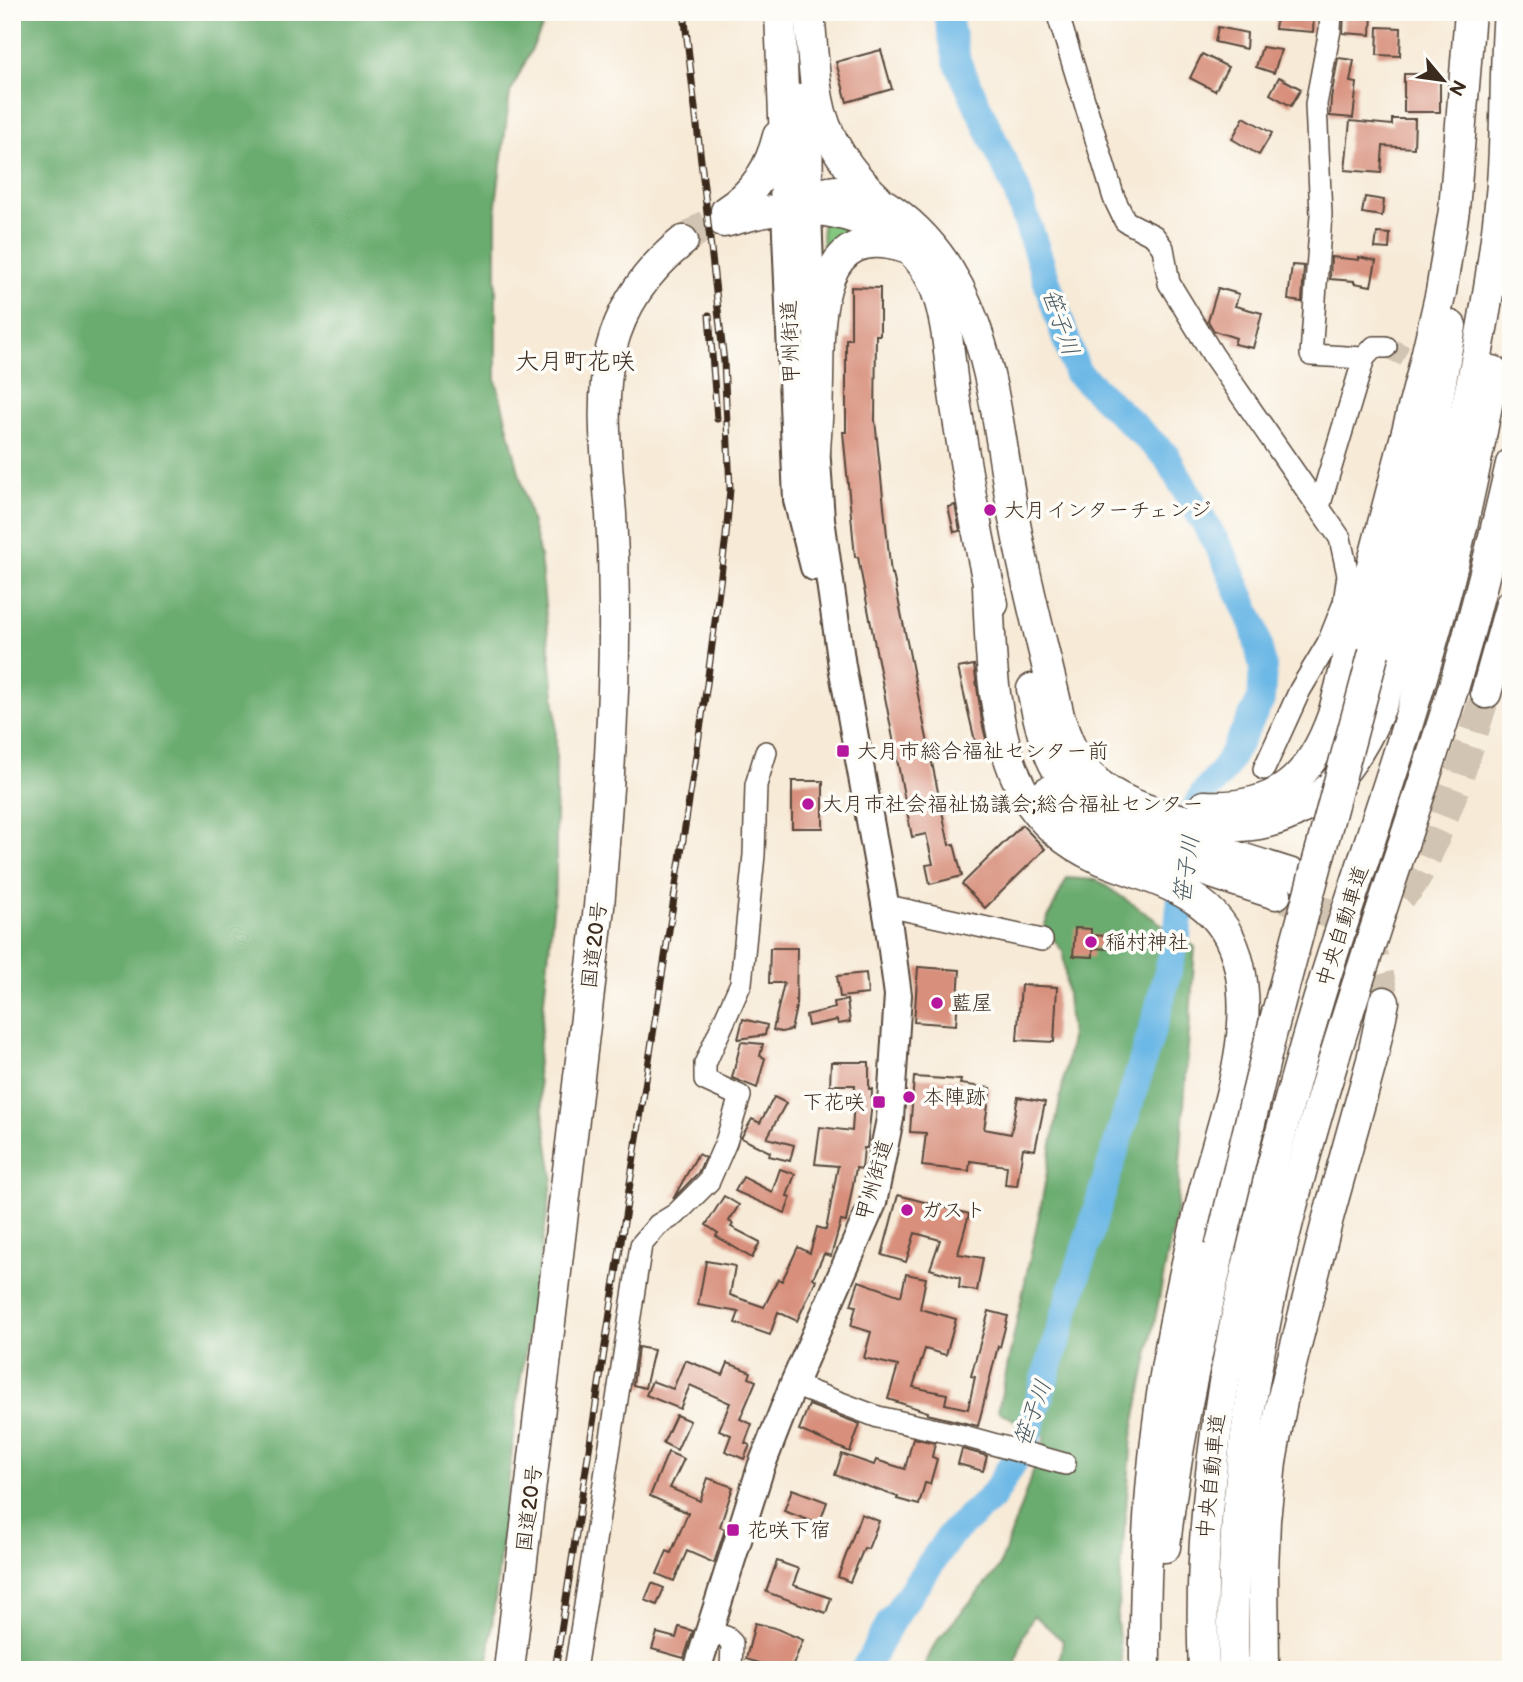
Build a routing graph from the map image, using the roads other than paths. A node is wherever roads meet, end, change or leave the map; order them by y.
1 (780, 12) edge
2 (808, 12) edge
3 (1057, 12) edge
4 (1331, 12) edge
5 (1472, 12) edge
6 (1509, 12) edge
7 (1511, 30) edge
8 (784, 110) junction
9 (1511, 187) edge
10 (880, 202) junction
11 (801, 205) junction
12 (683, 240) tunnel mouth
13 (908, 249) junction
14 (1386, 347) dead end
15 (1364, 358) junction
16 (815, 451) junction
17 (1511, 464) edge
18 (1320, 507) junction
19 (1511, 604) edge
20 (842, 666) junction
21 (1486, 692) tunnel mouth
22 (766, 752) dead end
23 (1264, 769) dead end
24 (1267, 811) junction
25 (1127, 825) junction
26 (1279, 883) tunnel mouth
27 (886, 909) junction
28 (1042, 940) dead end
29 (1384, 1002) tunnel mouth
30 (793, 1385) junction
31 (1065, 1464) dead end
32 (709, 1632) junction
33 (509, 1670) edge
34 (575, 1670) edge
35 (697, 1670) edge
36 (731, 1670) edge
37 (1145, 1670) edge
38 (1156, 1670) edge
39 (1204, 1670) edge
40 (1234, 1670) edge
41 (1264, 1670) edge

1 - 8 highway, 甲州街道
2 - 10 highway
2 - 11 highway, 甲州街道
3 - 18 street
4 - 15 street
5 - 24 highway
5 - 38 highway, bridge
6 - 7 highway
6 - 24 highway
8 - 11 highway, 甲州街道
8 - 11 highway
9 - 39 highway, 中央自動車道
10 - 11 highway
10 - 25 highway
11 - 13 highway
11 - 16 main road, 甲州街道
11 - 20 main road, 甲州街道
12 - 33 highway, 国道20号
13 - 16 highway
13 - 25 highway
14 - 15 street
15 - 18 street
16 - 20 main road, 甲州街道
17 - 40 highway, 中央自動車道
18 - 23 street
19 - 21 highway
20 - 27 main road, 甲州街道
22 - 34 street
24 - 25 highway
25 - 26 highway
25 - 37 highway
27 - 28 street
27 - 30 main road, 甲州街道
29 - 41 highway
30 - 31 street
30 - 32 main road, 甲州街道
32 - 35 main road, 甲州街道
32 - 36 street

